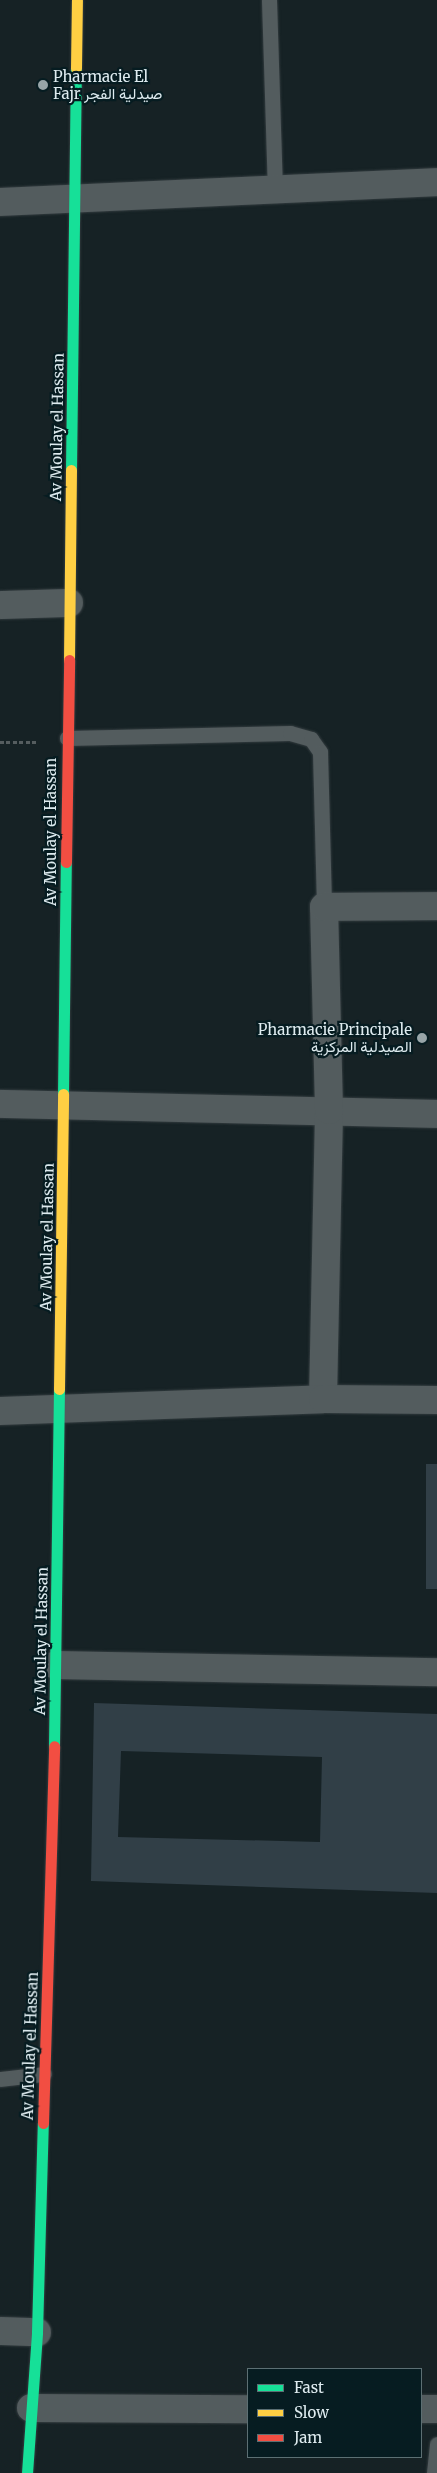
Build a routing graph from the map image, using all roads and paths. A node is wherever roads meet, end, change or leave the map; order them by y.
1 (78, 0) edge
2 (269, 0) edge
3 (437, 182) edge
4 (275, 189) junction
5 (76, 201) junction
6 (0, 202) edge
7 (69, 603) junction
8 (0, 605) edge
9 (67, 738) junction
10 (437, 906) edge
11 (324, 907) junction
12 (64, 1103) junction
13 (0, 1104) edge
14 (329, 1110) junction
15 (437, 1114) edge
16 (323, 1399) junction
17 (437, 1400) edge
18 (58, 1408) junction
19 (0, 1411) edge
20 (56, 1665) junction
21 (437, 1672) edge
22 (44, 2074) junction
23 (0, 2079) edge
24 (0, 2331) edge
25 (37, 2332) junction
26 (31, 2408) junction
27 (247, 2409) edge
28 (422, 2409) edge
29 (437, 2409) edge
30 (437, 2444) edge
31 (27, 2473) edge
32 (434, 2473) edge

1 - 5 street, Av Moulay el Hassan
2 - 4 lane
3 - 4 street
4 - 5 street
5 - 6 street
5 - 7 street, Av Moulay el Hassan
7 - 8 street
7 - 9 street, Av Moulay el Hassan
9 - 11 lane
9 - 12 street, Av Moulay el Hassan
10 - 11 street
11 - 14 street
12 - 13 street
12 - 14 street
12 - 18 street, Av Moulay el Hassan
14 - 15 street
14 - 16 street
16 - 17 street
16 - 18 street
18 - 19 street
18 - 20 street, Av Moulay el Hassan
20 - 21 street
20 - 22 street, Av Moulay el Hassan
22 - 23 lane
22 - 25 street, Av Moulay el Hassan
24 - 25 street
25 - 26 street, Av Moulay el Hassan
26 - 27 street
26 - 31 street, Av Moulay el Hassan
28 - 29 street
30 - 32 lane

